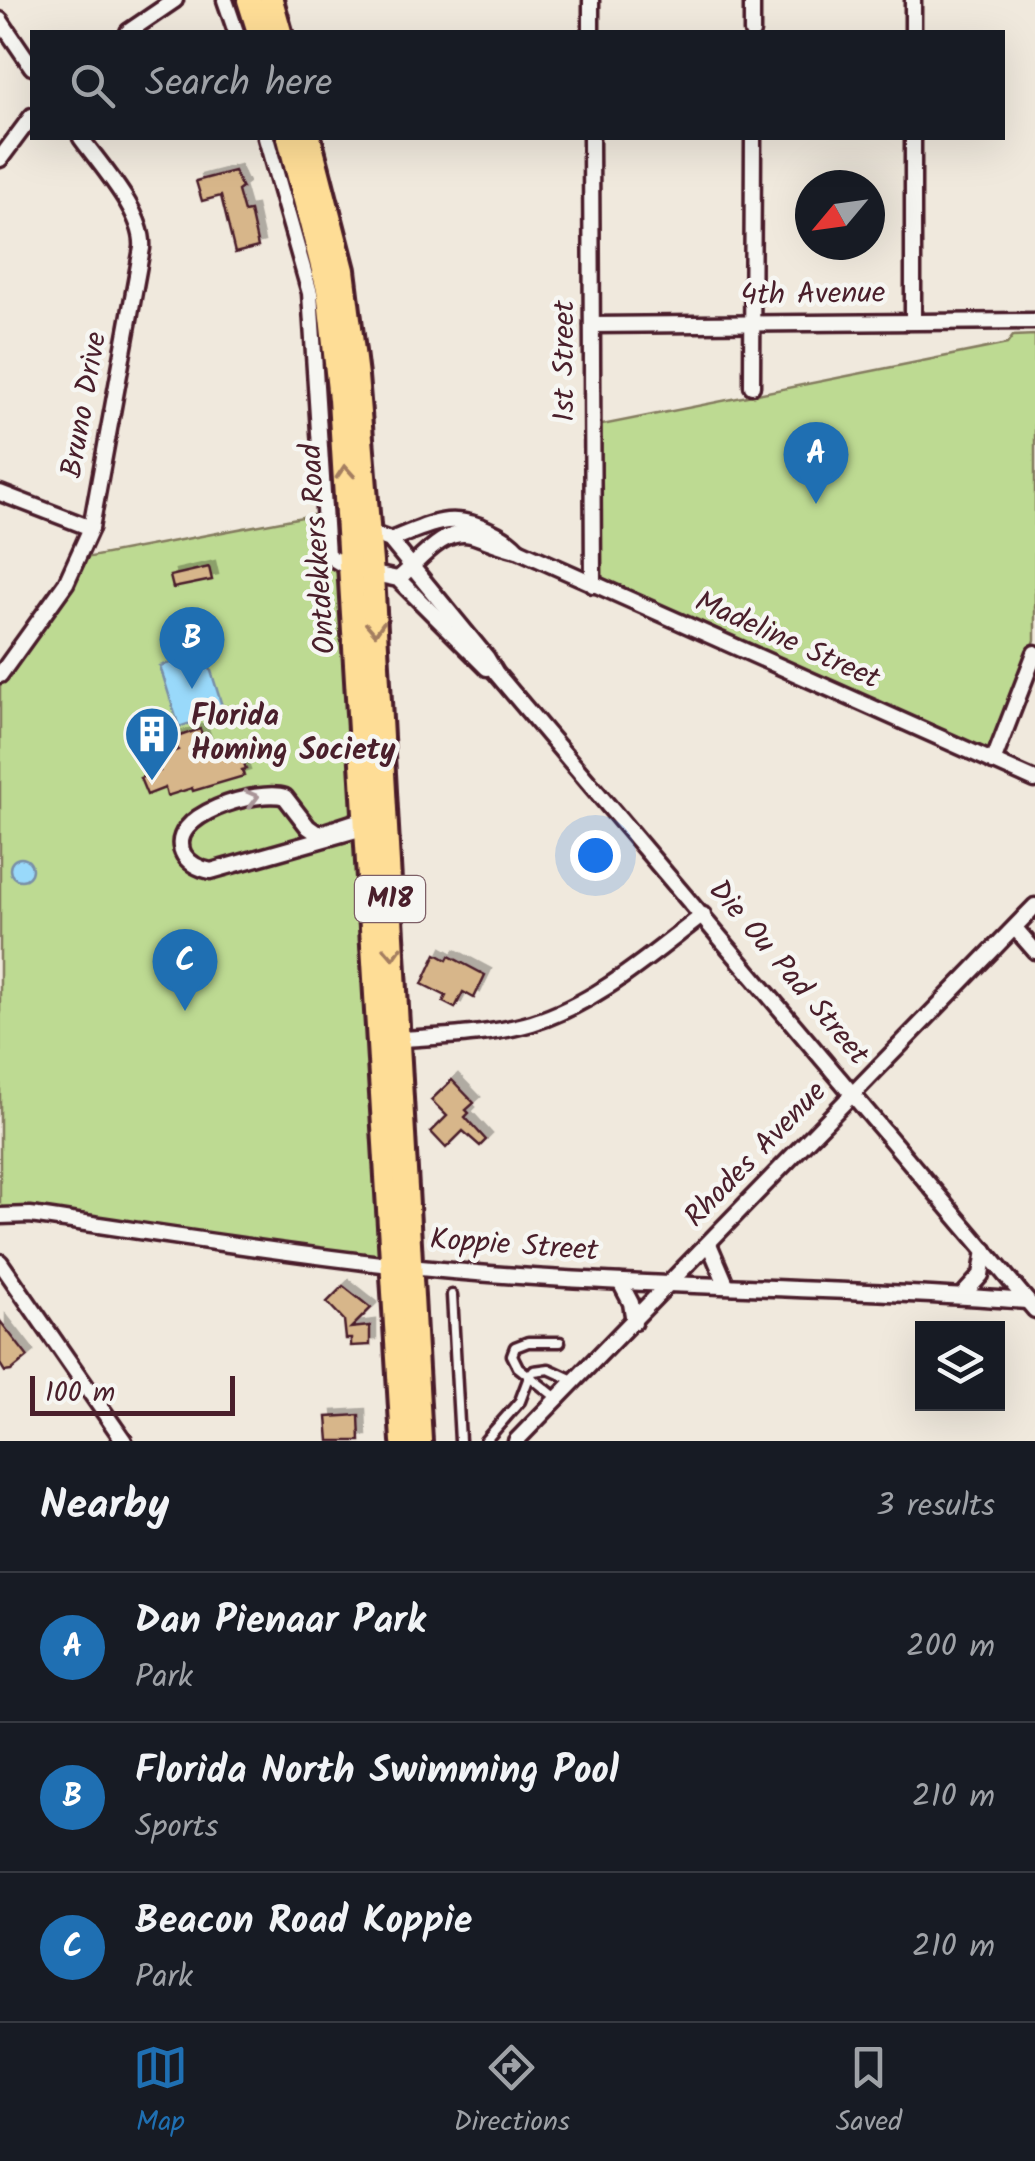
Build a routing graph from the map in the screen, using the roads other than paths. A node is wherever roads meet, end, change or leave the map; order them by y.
1 (175, 0) edge
2 (225, 0) edge
3 (249, 0) edge
4 (271, 0) edge
5 (591, 0) edge
6 (752, 0) edge
7 (913, 0) edge
8 (0, 20) edge
9 (131, 30) edge
10 (235, 30) edge
11 (257, 30) edge
12 (279, 30) edge
13 (591, 30) edge
14 (752, 30) edge
15 (913, 30) edge
16 (30, 64) edge
17 (30, 119) edge
18 (82, 140) edge
19 (267, 140) edge
20 (291, 140) edge
21 (309, 140) edge
22 (591, 140) edge
23 (752, 140) edge
24 (913, 140) edge
25 (0, 159) edge
26 (913, 321) junction
27 (1035, 321) edge
28 (753, 323) junction
29 (592, 325) junction
30 (752, 386) dead end
31 (0, 493) edge
32 (90, 528) junction
33 (369, 533) junction
34 (518, 550) junction
35 (413, 568) junction
36 (361, 572) junction
37 (398, 579) junction
38 (593, 585) junction
39 (1035, 653) edge
40 (496, 673) junction
41 (0, 674) edge
42 (994, 762) junction
43 (1035, 780) edge
44 (367, 823) junction
45 (1035, 906) edge
46 (703, 915) junction
47 (1015, 928) junction
48 (1035, 951) edge
49 (388, 1041) junction
50 (854, 1093) junction
51 (0, 1216) edge
52 (710, 1244) junction
53 (985, 1250) junction
54 (0, 1262) edge
55 (402, 1266) junction
56 (620, 1282) junction
57 (726, 1284) junction
58 (670, 1285) junction
59 (452, 1294) dead end
60 (962, 1296) junction
61 (1031, 1306) edge
62 (634, 1322) junction
63 (560, 1342) dead end
64 (529, 1377) junction
65 (576, 1381) junction
66 (558, 1399) junction
67 (124, 1441) edge
68 (404, 1441) edge
69 (420, 1441) edge
70 (460, 1441) edge
71 (486, 1441) edge
72 (516, 1441) edge

1 - 9 street
2 - 10 street
3 - 11 main road
4 - 12 main road
5 - 13 street
6 - 14 street
7 - 15 street
8 - 16 street
17 - 25 street
18 - 32 street, Bruno Drive
19 - 36 street
33 -> 20 main road, Ontdekkers Road / M18
21 - 33 main road, Ontdekkers Road / M18
22 - 29 street, 1st Street
23 - 28 street
24 - 26 street
26 - 27 street, 4th Avenue
26 - 28 street, 4th Avenue
28 - 29 street, 4th Avenue
28 - 30 street
29 - 38 street, 1st Street
31 - 32 street
32 - 41 street, Bruno Drive
33 - 34 street, Madeline Street
33 - 35 street, Die Ou Pad Street
33 - 36 main road, Ontdekkers Road / M18
34 - 35 street, Madeline Street
34 - 38 street, Madeline Street
35 - 37 street, Madeline Street
35 - 40 street, Die Ou Pad Street
36 - 37 street
36 - 44 main road, Ontdekkers Road / M18
36 -> 49 main road, Ontdekkers Road / M18
37 - 40 street, Die Ou Pad Street
38 - 42 street, Madeline Street
39 - 42 street
40 - 46 street, Die Ou Pad Street
42 - 43 street, Madeline Street
44 -> 44 street
44 - 49 main road, Ontdekkers Road / M18
45 - 47 street, Rhodes Avenue
46 - 49 street
46 - 50 street, Die Ou Pad Street
47 - 48 street
47 - 50 street, Rhodes Avenue
49 - 55 main road, Ontdekkers Road / M18
50 - 52 street, Rhodes Avenue
50 - 53 street, Die Ou Pad Street
51 - 55 street, Koppie Street
52 - 57 street
52 - 58 street, Rhodes Avenue
53 - 60 street
53 - 61 street, Die Ou Pad Street
54 - 67 street
55 - 56 street, Koppie Street
55 - 68 main road, Ontdekkers Road / M18
55 - 69 main road, Ontdekkers Road / M18
56 - 58 street, Koppie Street
56 - 62 street
57 - 58 street, Koppie Street
57 - 60 street, Koppie Street
58 - 62 street, Rhodes Avenue
59 - 70 lane
60 - 61 street, Koppie Street
62 - 65 street, Rhodes Avenue
63 - 64 lane
64 - 65 lane
64 - 66 lane
64 - 71 lane
65 - 66 street, Rhodes Avenue
66 - 72 street, Rhodes Avenue

